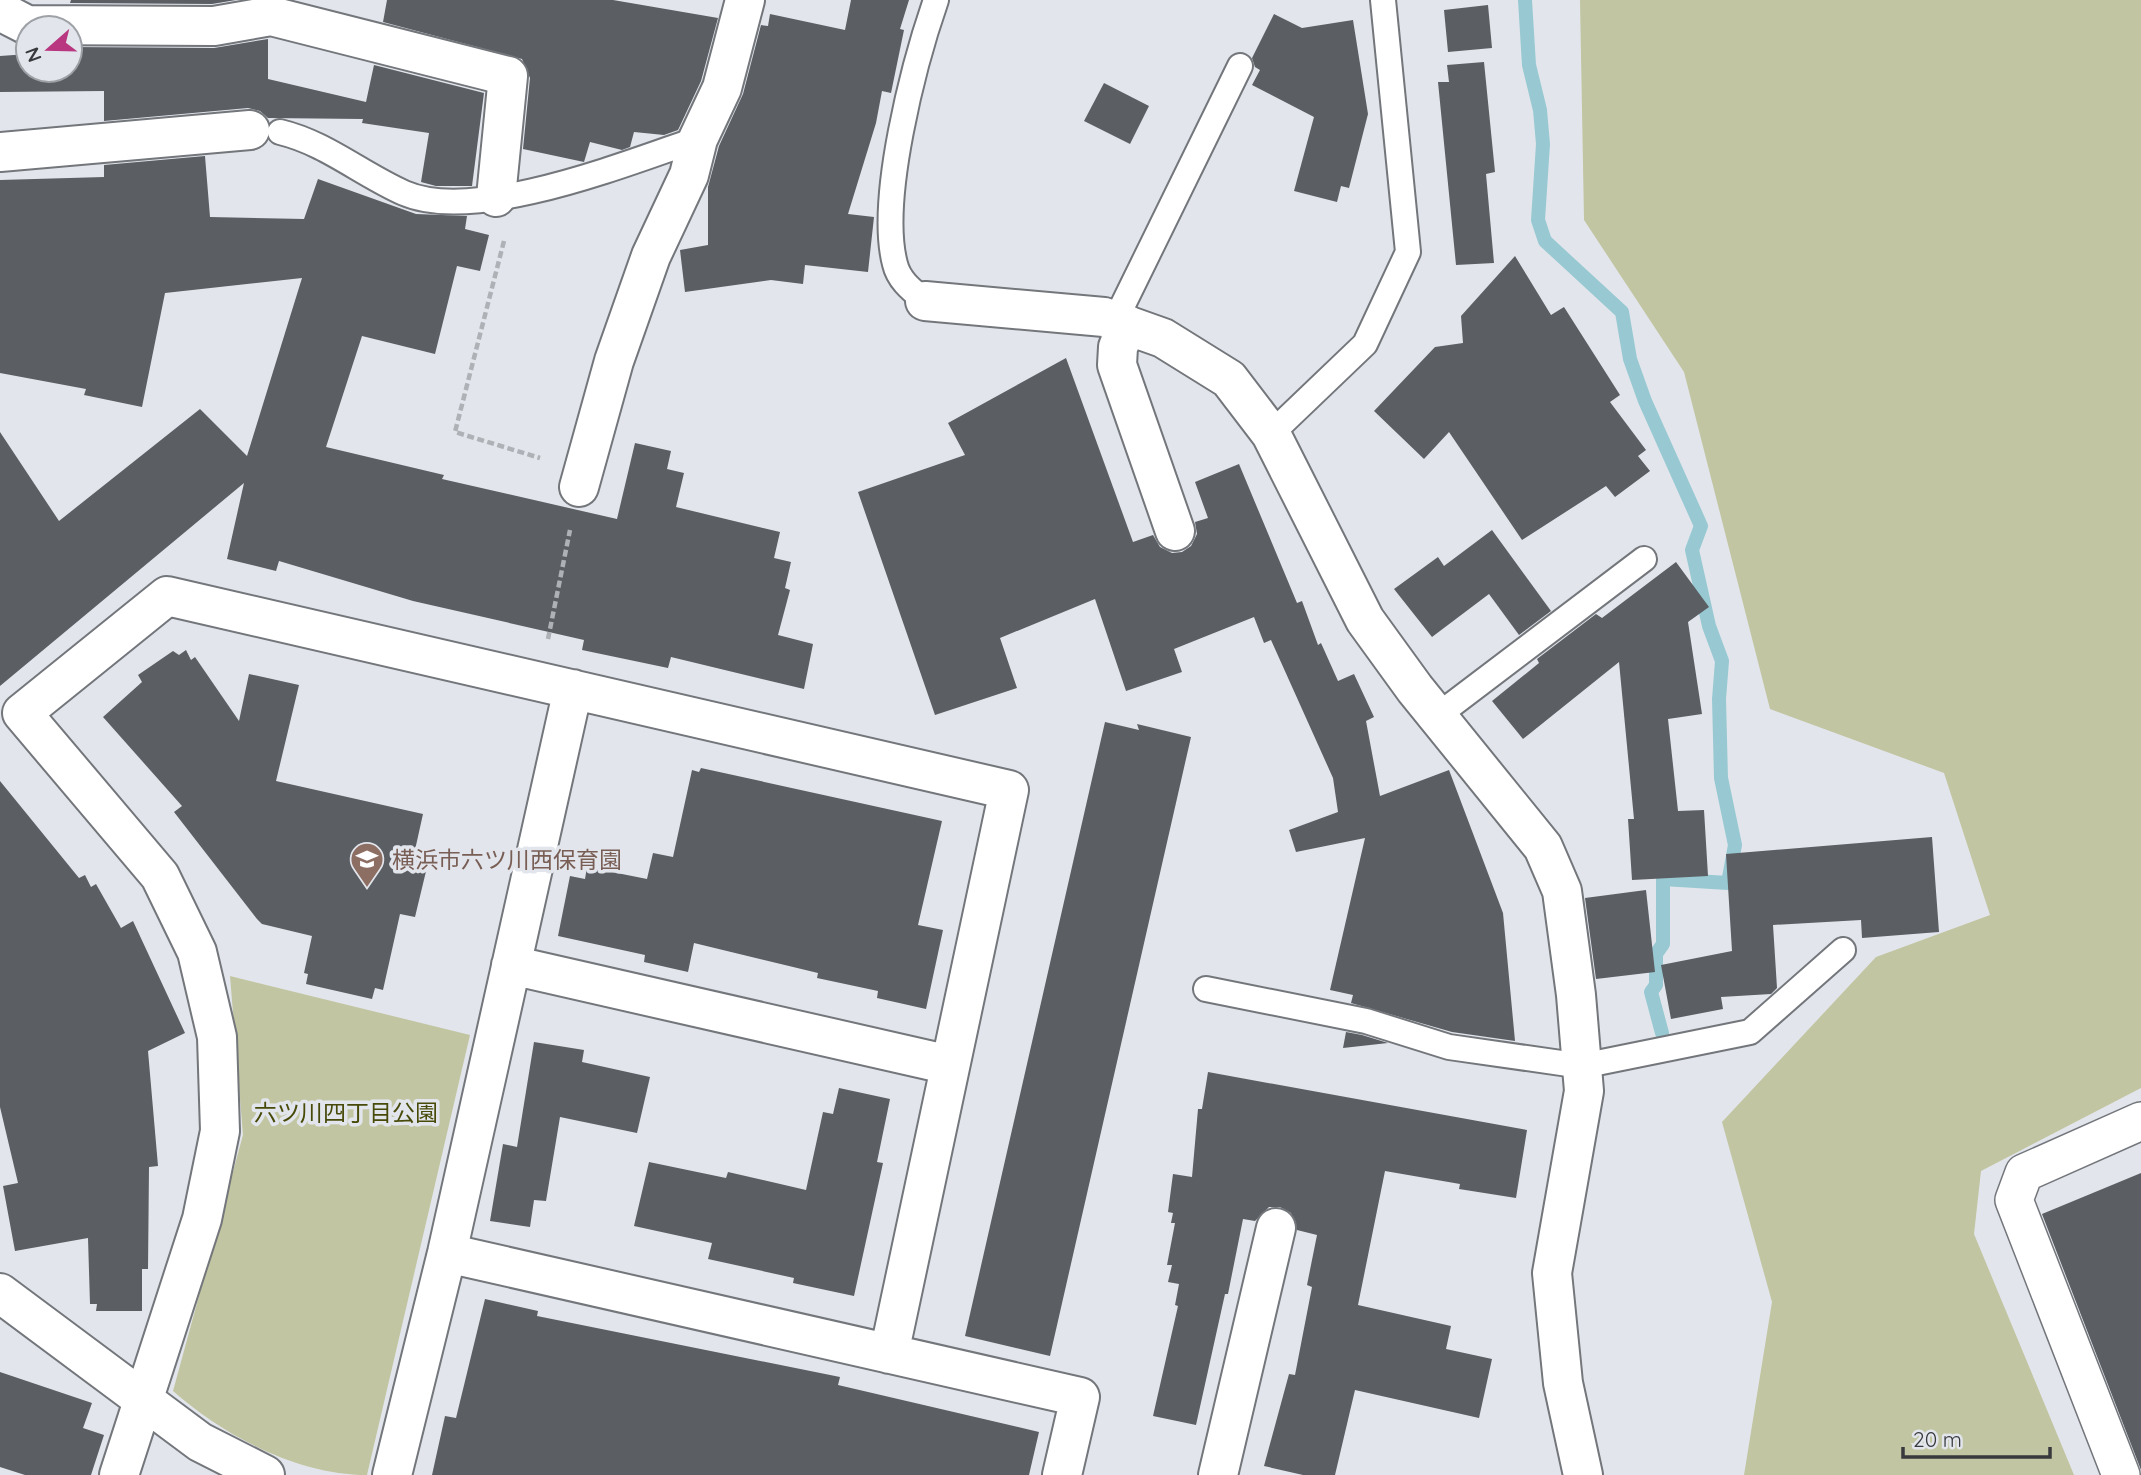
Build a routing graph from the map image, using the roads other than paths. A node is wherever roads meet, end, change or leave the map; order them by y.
1 (746, 0) edge
2 (936, 0) edge
3 (1383, 0) edge
4 (273, 8) edge
5 (0, 11) edge
6 (1240, 65) dead end
7 (265, 131) joint
8 (698, 139) junction
9 (0, 152) edge
10 (496, 197) junction
11 (925, 301) joint
12 (1122, 323) junction
13 (1271, 434) junction
14 (579, 488) road end
15 (1175, 531) dead end
16 (1644, 559) dead end
17 (552, 677) junction
18 (1437, 716) junction
19 (1843, 950) dead end
20 (511, 965) junction
21 (1206, 989) dead end
22 (950, 1065) junction
23 (1582, 1066) junction
24 (2141, 1121) edge
25 (1276, 1228) dead end
26 (447, 1254) junction
27 (0, 1293) edge
28 (889, 1353) junction
29 (145, 1401) junction
30 (119, 1475) edge
31 (265, 1475) edge
32 (392, 1475) edge
33 (1062, 1475) edge
34 (1218, 1475) edge
35 (1583, 1475) edge
36 (2121, 1475) edge

1 - 8 street
2 - 11 lane
3 - 13 lane
4 - 5 street
4 - 10 street
6 - 12 lane
7 - 9 street
7 - 10 lane
8 - 10 lane
8 - 14 street
11 - 12 street
12 - 13 street
12 - 15 street
13 - 18 street
16 - 18 lane
17 - 20 street
17 - 22 street
17 - 29 street
18 - 23 street
19 - 23 lane
20 - 22 street
20 - 26 street
21 - 23 lane
22 - 28 street
23 - 35 street
24 - 36 street
25 - 34 street
26 - 28 street
26 - 32 street
27 - 29 street
28 - 33 street
29 - 30 street
29 - 31 street

